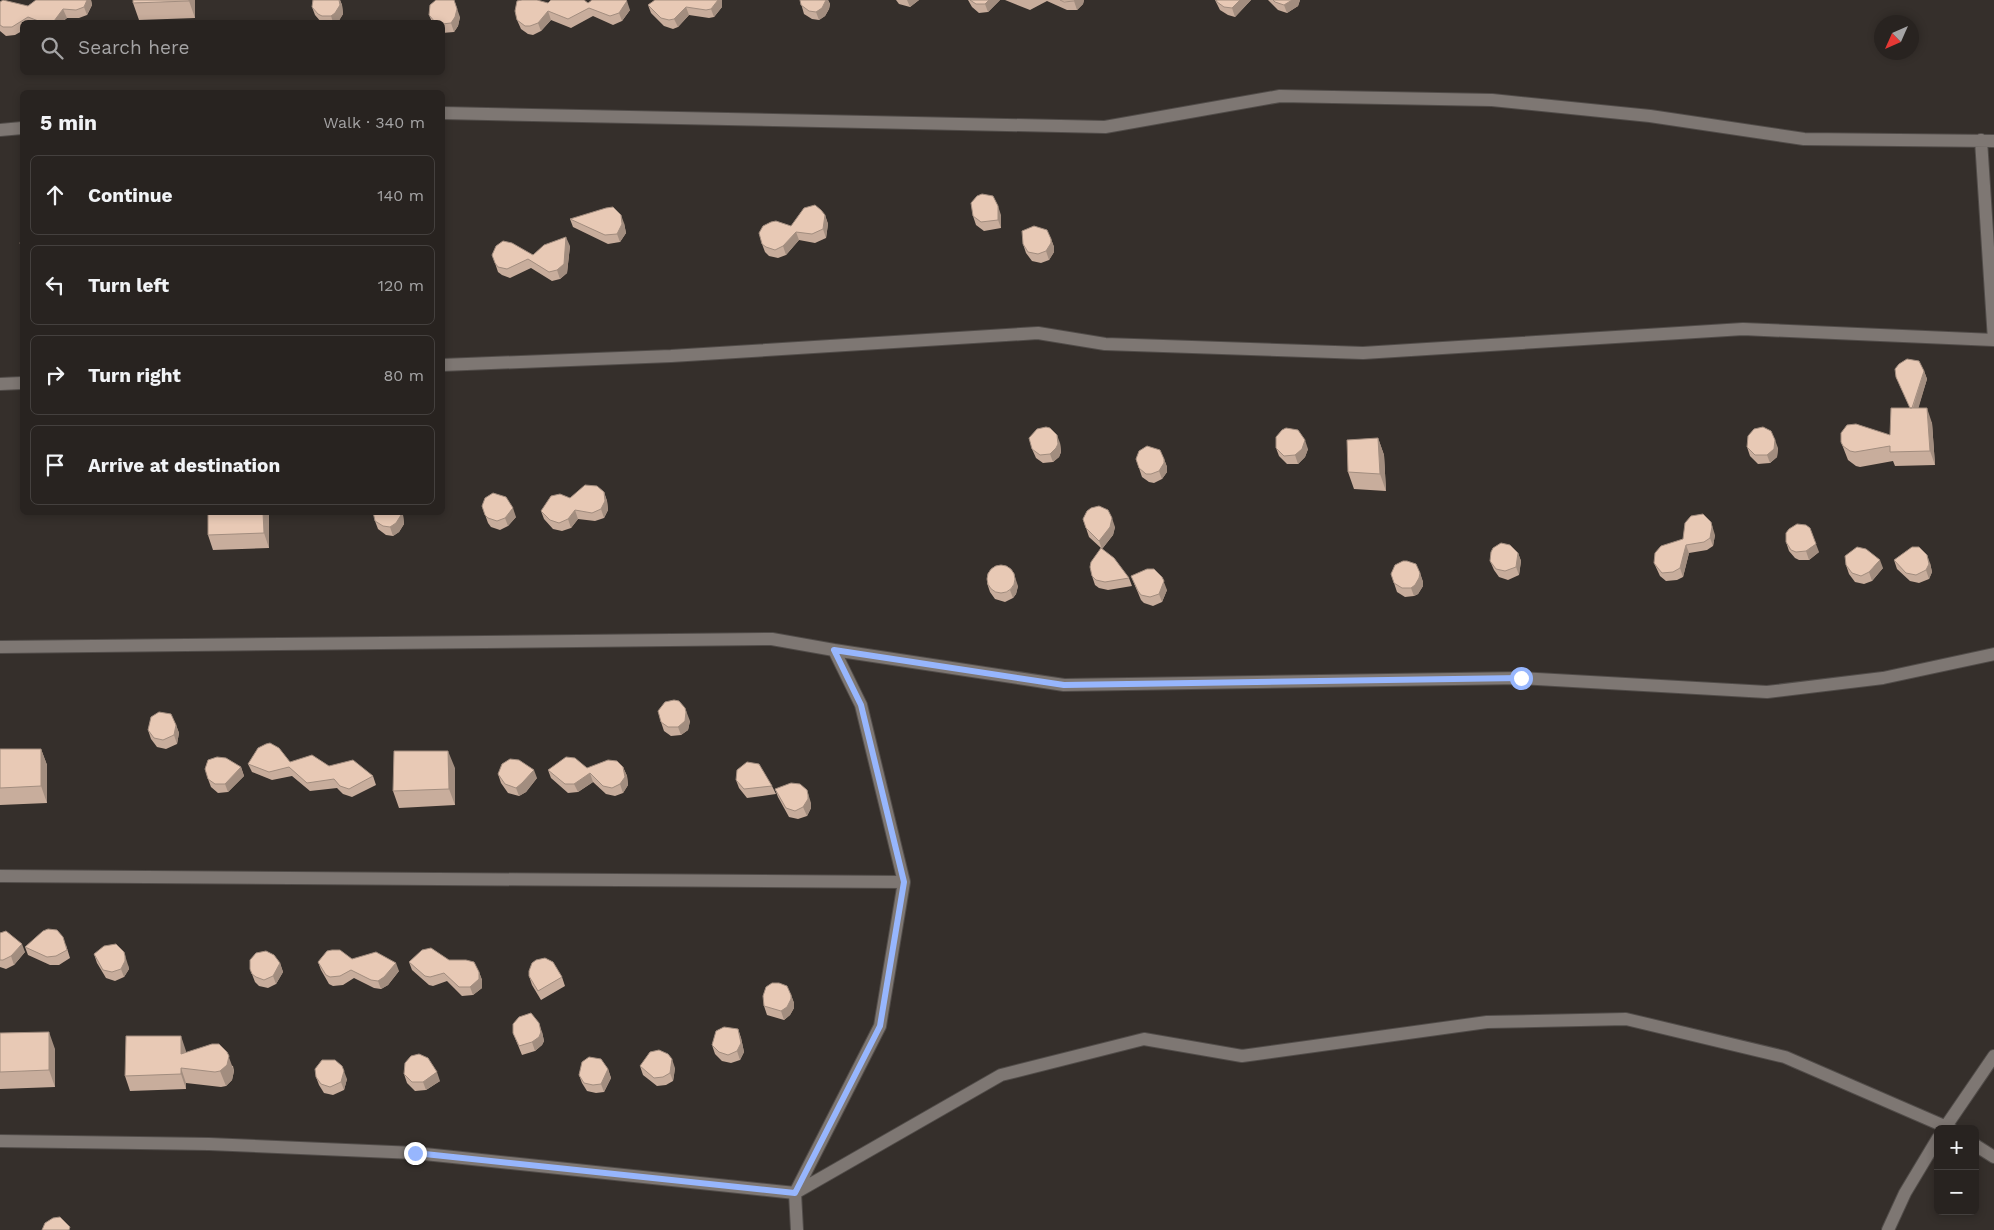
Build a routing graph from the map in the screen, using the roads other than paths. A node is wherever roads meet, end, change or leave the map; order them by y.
1 (445, 113) edge
2 (20, 128) edge
3 (0, 130) edge
4 (1980, 140) junction
5 (1994, 141) edge
6 (1994, 340) edge
7 (445, 365) edge
8 (20, 383) edge
9 (0, 384) edge
10 (0, 647) edge
11 (834, 650) junction
12 (1994, 654) edge
13 (0, 876) edge
14 (904, 882) junction
15 (1994, 1056) edge
16 (1940, 1125) edge
17 (1949, 1125) edge
18 (0, 1141) edge
19 (1934, 1145) edge
20 (1979, 1148) edge
21 (1994, 1158) edge
22 (795, 1193) junction
23 (797, 1230) edge
24 (1888, 1230) edge

1 - 4 street
2 - 3 street
4 - 5 street
4 - 6 street
6 - 7 street
8 - 9 street
10 - 11 street
11 - 12 street
11 - 14 street
13 - 14 street
14 - 22 street
15 - 17 street
16 - 22 street
18 - 22 street
19 - 24 street
20 - 21 street
22 - 23 street

